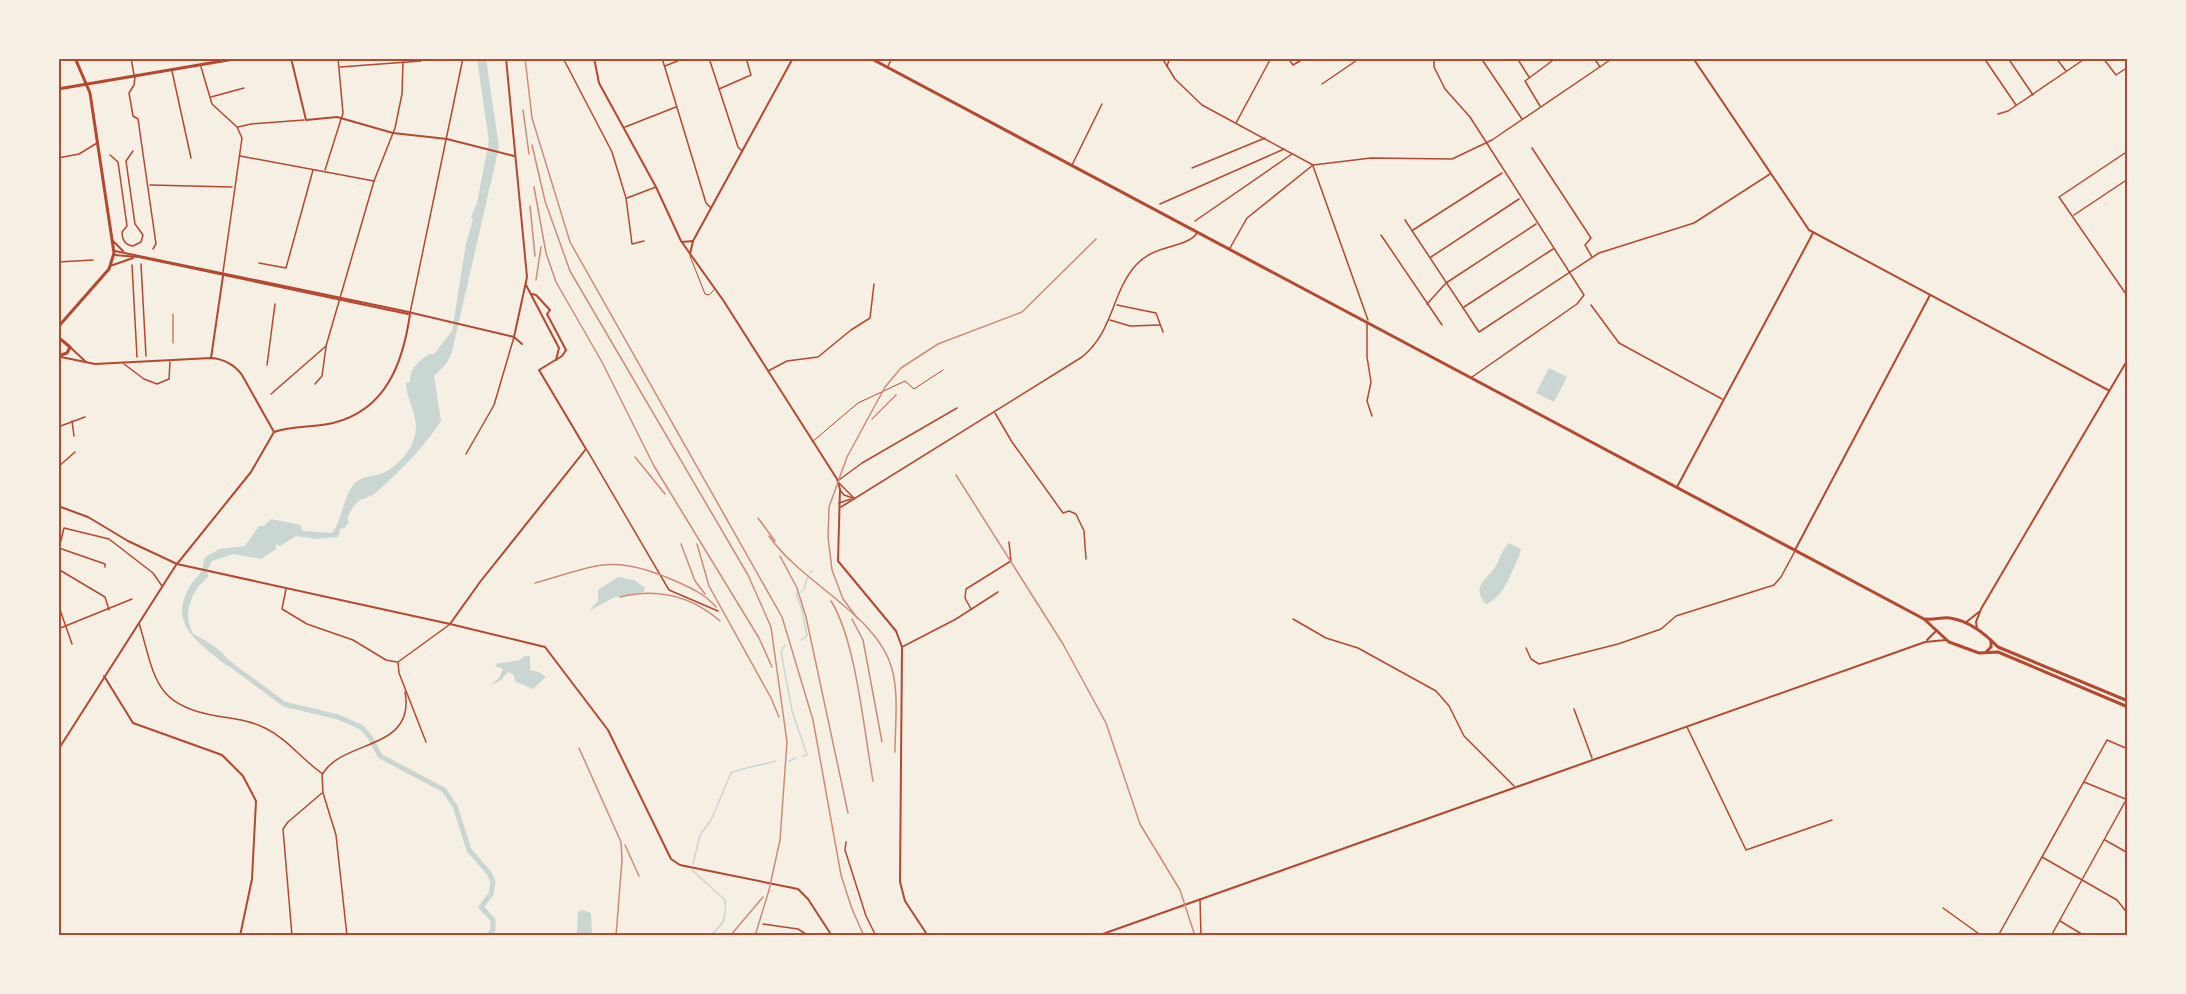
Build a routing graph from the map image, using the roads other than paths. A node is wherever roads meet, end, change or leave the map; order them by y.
1 (75, 58) edge
2 (130, 58) edge
3 (240, 58) edge
4 (291, 58) edge
5 (338, 58) edge
6 (399, 58) edge
7 (424, 58) edge
8 (463, 58) edge
9 (506, 58) edge
10 (563, 58) edge
11 (594, 58) edge
12 (662, 58) edge
13 (685, 58) edge
14 (709, 58) edge
15 (746, 58) edge
16 (793, 58) edge
17 (870, 58) edge
18 (892, 58) edge
19 (1162, 58) edge
20 (1170, 58) edge
21 (1271, 58) edge
22 (1288, 58) edge
23 (1305, 58) edge
24 (1360, 58) edge
25 (1434, 58) edge
26 (1481, 58) edge
27 (1517, 58) edge
28 (1556, 58) edge
29 (1594, 58) edge
30 (1613, 58) edge
31 (1694, 58) edge
32 (1984, 58) edge
33 (2008, 58) edge
34 (2056, 58) edge
35 (2086, 58) edge
36 (2103, 58) edge
37 (403, 62) junction
38 (399, 63) junction
39 (201, 65) junction
40 (664, 66) junction
41 (339, 67) junction
42 (1167, 67) junction
43 (1600, 67) junction
44 (2127, 67) edge
45 (887, 68) junction
46 (172, 70) junction
47 (2066, 72) junction
48 (135, 76) junction
49 (1529, 77) junction
50 (1322, 84) dead end
51 (86, 85) junction
52 (244, 88) dead end
53 (58, 89) edge
54 (718, 89) junction
55 (2032, 95) junction
56 (210, 97) junction
57 (1102, 104) dead end
58 (2016, 106) junction
59 (676, 107) junction
60 (1540, 107) junction
61 (1998, 114) dead end
62 (342, 119) junction
63 (1522, 119) junction
64 (306, 120) junction
65 (1236, 123) junction
66 (237, 128) junction
67 (624, 128) junction
68 (393, 133) junction
69 (1266, 138) junction
70 (447, 139) junction
71 (98, 142) junction
72 (1485, 144) junction
73 (1532, 148) dead end
74 (1285, 149) junction
75 (133, 151) dead end
76 (2127, 151) edge
77 (742, 152) junction
78 (1293, 153) junction
79 (110, 155) dead end
80 (239, 155) junction
81 (515, 156) junction
82 (58, 158) edge
83 (191, 158) dead end
84 (1071, 165) junction
85 (1313, 165) junction
86 (1192, 168) dead end
87 (314, 169) junction
88 (325, 171) junction
89 (1503, 173) junction
90 (1771, 173) junction
91 (2127, 179) edge
92 (374, 181) junction
93 (150, 185) dead end
94 (233, 187) junction
95 (656, 187) junction
96 (626, 198) junction
97 (1520, 198) junction
98 (1160, 204) dead end
99 (711, 208) junction
100 (2072, 216) junction
101 (1405, 220) dead end
102 (1195, 221) dead end
103 (1537, 223) junction
104 (1413, 231) junction
105 (1197, 232) junction
106 (1813, 233) junction
107 (1380, 235) dead end
108 (112, 240) junction
109 (644, 241) dead end
110 (681, 241) junction
111 (693, 241) junction
112 (153, 249) dead end
113 (1230, 249) junction
114 (1554, 249) junction
115 (123, 251) junction
116 (114, 253) junction
117 (690, 254) junction
118 (139, 257) junction
119 (1430, 258) junction
120 (1592, 258) junction
121 (93, 260) dead end
122 (58, 262) edge
123 (259, 263) dead end
124 (141, 264) dead end
125 (132, 265) dead end
126 (110, 266) junction
127 (1570, 273) junction
128 (223, 274) junction
129 (1446, 283) junction
130 (874, 284) dead end
131 (526, 285) junction
132 (714, 288) junction
133 (532, 294) junction
134 (1930, 295) junction
135 (2127, 297) edge
136 (341, 299) junction
137 (275, 304) dead end
138 (1116, 304) junction
139 (1427, 304) junction
140 (1591, 305) dead end
141 (1463, 307) junction
142 (173, 314) dead end
143 (410, 314) junction
144 (1110, 320) junction
145 (1368, 322) junction
146 (1161, 325) junction
147 (1442, 325) dead end
148 (58, 327) edge
149 (1163, 332) dead end
150 (58, 337) edge
151 (514, 337) junction
152 (172, 343) dead end
153 (522, 344) dead end
154 (326, 346) junction
155 (70, 347) junction
156 (146, 356) dead end
157 (59, 357) edge
158 (137, 357) dead end
159 (211, 358) junction
160 (2127, 359) edge
161 (556, 360) junction
162 (170, 361) junction
163 (86, 362) junction
164 (124, 363) junction
165 (267, 365) dead end
166 (943, 370) dead end
167 (767, 371) junction
168 (1471, 378) junction
169 (315, 384) dead end
170 (2108, 390) junction
171 (271, 394) dead end
172 (1723, 399) junction
173 (957, 408) dead end
174 (995, 412) junction
175 (1372, 416) dead end
176 (85, 417) dead end
177 (72, 420) junction
178 (58, 427) edge
179 (273, 432) junction
180 (74, 436) dead end
181 (812, 442) junction
182 (586, 449) junction
183 (75, 452) dead end
184 (466, 454) dead end
185 (58, 467) edge
186 (838, 481) junction
187 (1677, 487) junction
188 (840, 489) junction
189 (855, 498) junction
190 (839, 503) junction
191 (58, 506) edge
192 (837, 512) junction
193 (60, 541) edge
194 (1009, 542) dead end
195 (1796, 550) junction
196 (1086, 559) dead end
197 (177, 564) junction
198 (105, 567) dead end
199 (58, 569) edge
200 (162, 586) junction
201 (286, 588) junction
202 (998, 592) dead end
203 (132, 599) dead end
204 (58, 604) edge
205 (972, 609) junction
206 (1981, 609) junction
207 (109, 610) junction
208 (718, 611) dead end
209 (1946, 618) junction
210 (1293, 619) dead end
211 (1924, 619) junction
212 (139, 622) junction
213 (1965, 623) junction
214 (450, 624) junction
215 (67, 626) junction
216 (1977, 628) junction
217 (58, 630) edge
218 (1937, 630) junction
219 (1990, 637) junction
220 (1946, 640) junction
221 (1925, 642) junction
222 (72, 644) dead end
223 (902, 647) junction
224 (1526, 648) dead end
225 (1982, 654) junction
226 (398, 662) junction
227 (104, 676) junction
228 (405, 688) junction
229 (2127, 701) edge
230 (2127, 707) edge
231 (1574, 709) dead end
232 (1686, 726) junction
233 (426, 742) dead end
234 (2127, 749) edge
235 (58, 750) edge
236 (1592, 759) junction
237 (322, 774) junction
238 (2083, 781) junction
239 (1514, 786) junction
240 (323, 792) junction
241 (2127, 800) edge
242 (1832, 820) dead end
243 (2105, 840) junction
244 (846, 842) dead end
245 (2127, 854) edge
246 (2041, 857) junction
247 (2082, 880) junction
248 (1200, 898) junction
249 (1943, 908) dead end
250 (2127, 914) edge
251 (2059, 920) junction
252 (763, 924) dead end
253 (831, 935) edge
254 (240, 936) edge
255 (292, 936) edge
256 (346, 936) edge
257 (809, 936) edge
258 (876, 936) edge
259 (928, 936) edge
260 (1097, 936) edge
261 (1202, 936) edge
262 (1982, 936) edge
263 (1998, 936) edge
264 (2051, 936) edge
265 (2085, 936) edge

1 - 51 main road
2 - 48 street
3 - 39 main road
4 - 64 street
5 - 41 street
6 - 38 street
7 - 37 street
8 - 70 street
9 - 81 street
10 - 96 street
11 - 67 street
12 - 40 street
13 - 40 street
14 - 54 street
15 - 54 street
16 - 77 street
17 - 45 main road
18 - 45 street
19 - 42 street
20 - 42 street
21 - 65 street
22 - 23 street
24 - 50 street
25 - 72 street
26 - 63 street
27 - 49 street
28 - 49 street
29 - 43 street
30 - 43 street
31 - 90 street
32 - 58 street
33 - 55 street
34 - 47 street
35 - 47 street
36 - 44 street
37 - 38 street
37 - 68 street
38 - 41 street
39 - 46 main road
39 - 56 street
40 - 59 street
41 - 62 street
42 - 65 street
43 - 60 street
45 - 84 main road
46 - 48 main road
46 - 83 street
47 - 55 street
48 - 51 main road
48 - 112 street
49 - 60 street
51 - 53 main road
51 - 71 main road
52 - 56 street
54 - 77 street
55 - 58 street
56 - 66 street
57 - 84 street
58 - 61 street
59 - 67 street
59 - 99 street
60 - 63 street
62 - 64 street
62 - 68 street
62 - 88 street
63 - 72 street
64 - 66 street
65 - 69 street
66 - 80 street
67 - 95 street
68 - 70 street
68 - 92 street
69 - 74 street
69 - 86 street
70 - 81 street
70 - 143 street
71 - 82 street
71 - 108 main road
72 - 85 street
72 - 89 street
73 - 120 street
74 - 78 street
74 - 98 street
75 - 79 street
76 - 100 street
77 - 99 street
78 - 85 street
78 - 102 street
80 - 87 street
80 - 94 street
81 - 131 street
84 - 105 main road
85 - 113 street
85 - 145 street
87 - 88 street
87 - 123 street
88 - 92 street
89 - 97 street
89 - 104 street
90 - 106 street
90 - 120 street
91 - 100 street
92 - 136 street
93 - 94 street
94 - 128 street
95 - 96 street
95 - 110 street
96 - 109 street
97 - 103 street
97 - 119 street
99 - 111 street
100 - 135 street
101 - 104 street
103 - 114 street
103 - 129 street
104 - 119 street
105 - 113 main road
105 - 138 street
106 - 134 street
106 - 172 street
107 - 139 street
108 - 115 street
108 - 116 main road
110 - 111 street
110 - 117 street
111 - 117 street
113 - 145 main road
114 - 127 street
114 - 141 street
115 - 116 street
115 - 128 street
116 - 118 street
116 - 126 main road
117 - 132 street
117 - 132 lane
118 - 126 street
118 - 128 street
119 - 129 street
120 - 127 street
121 - 122 street
124 - 156 street
125 - 158 street
126 - 148 main road
127 - 141 street
127 - 168 street
128 - 136 street
128 - 159 street
129 - 139 street
129 - 141 street
130 - 167 street
131 - 133 street
131 - 151 street
132 - 167 street
133 - 161 street
133 - 161 street
134 - 170 street
134 - 195 street
136 - 143 street
136 - 154 street
137 - 165 street
138 - 144 street
138 - 146 street
139 - 147 street
140 - 172 street
142 - 152 lane
143 - 151 street
143 - 179 street
144 - 146 street
144 - 174 street
145 - 168 main road
145 - 175 street
146 - 149 street
150 - 155 main road
151 - 153 street
151 - 184 street
154 - 169 street
154 - 171 street
155 - 157 main road
155 - 163 street
157 - 163 street
159 - 162 street
159 - 179 street
160 - 170 street
161 - 182 street
162 - 164 street
162 - 164 street
163 - 164 street
166 - 181 lane
167 - 181 street
168 - 187 main road
170 - 206 street
172 - 187 street
173 - 186 street
174 - 189 street
174 - 196 street
176 - 177 street
177 - 178 street
177 - 180 street
179 - 197 street
181 - 186 street
182 - 208 street
182 - 214 street
183 - 185 street
186 - 188 street
186 - 189 street
187 - 195 main road
188 - 189 street
188 - 190 street
189 - 190 street
189 - 192 street
190 - 192 street
191 - 197 street
192 - 223 street
193 - 198 street
193 - 200 street
194 - 205 street
195 - 211 main road
195 - 224 street
197 - 200 street
197 - 201 street
199 - 207 street
200 - 212 street
201 - 214 street
201 - 226 street
202 - 205 street
203 - 207 street
204 - 215 street
205 - 223 street
206 - 213 street
206 - 216 street
207 - 215 street
209 - 211 main road
209 - 213 main road
209 - 218 main road
210 - 239 street
211 - 218 main road
212 - 227 street
212 - 237 street
213 - 216 main road
214 - 226 street
214 - 253 street
215 - 217 street
215 - 222 street
216 - 219 main road
218 - 220 main road
218 - 221 street
219 - 225 main road
219 - 229 main road
220 - 221 street
220 - 225 main road
221 - 232 street
223 - 259 street
225 - 230 main road
226 - 228 street
227 - 235 street
227 - 254 street
228 - 233 street
228 - 237 street
231 - 236 street
232 - 236 street
232 - 242 street
234 - 238 street
236 - 239 street
237 - 240 street
238 - 241 street
238 - 246 street
239 - 248 street
240 - 255 street
240 - 256 street
241 - 243 street
243 - 245 street
243 - 247 street
244 - 258 street
246 - 247 street
246 - 263 street
247 - 250 street
247 - 251 street
248 - 260 street
248 - 261 street
249 - 262 street
251 - 264 street
251 - 265 street
252 - 257 street

